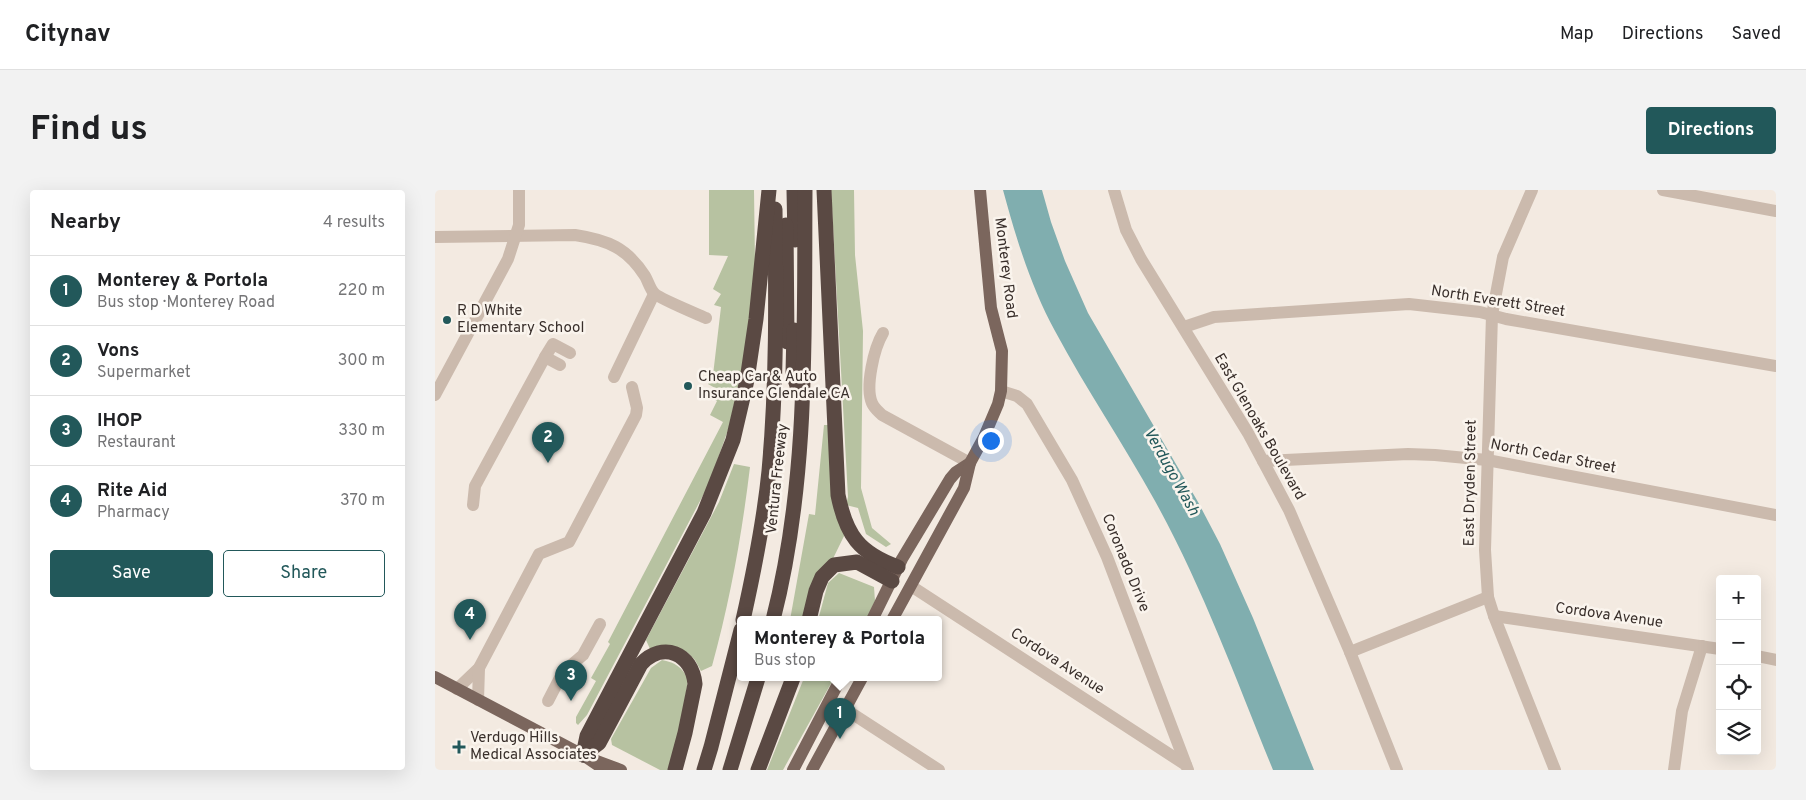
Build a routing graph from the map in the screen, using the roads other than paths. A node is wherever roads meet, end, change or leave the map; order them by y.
1 (519, 190) edge
2 (769, 190) edge
3 (775, 190) edge
4 (786, 190) edge
5 (794, 190) edge
6 (805, 190) edge
7 (824, 190) edge
8 (980, 190) edge
9 (1114, 190) edge
10 (1532, 190) edge
11 (1663, 190) edge
12 (1776, 211) edge
13 (435, 237) edge
14 (516, 237) junction
15 (654, 294) junction
16 (1492, 315) junction
17 (706, 318) dead end
18 (1184, 327) junction
19 (883, 334) dead end
20 (570, 353) dead end
21 (545, 357) junction
22 (560, 365) dead end
23 (1776, 366) edge
24 (614, 377) dead end
25 (631, 387) dead end
26 (1001, 391) junction
27 (773, 393) junction
28 (435, 395) edge
29 (802, 400) junction
30 (1487, 460) junction
31 (1263, 461) junction
32 (970, 463) junction
33 (473, 505) dead end
34 (1776, 515) edge
35 (895, 574) junction
36 (911, 586) junction
37 (1488, 597) junction
38 (744, 616) edge
39 (774, 616) edge
40 (810, 616) edge
41 (874, 616) edge
42 (894, 616) edge
43 (1494, 616) junction
44 (600, 624) dead end
45 (737, 646) edge
46 (1702, 646) junction
47 (1716, 648) edge
48 (1350, 652) junction
49 (1761, 657) edge
50 (1776, 660) edge
51 (479, 668) junction
52 (435, 677) edge
53 (757, 681) edge
54 (792, 681) edge
55 (839, 681) edge
56 (860, 681) edge
57 (457, 689) junction
58 (478, 700) junction
59 (548, 701) dead end
60 (845, 709) junction
61 (583, 756) junction
62 (1187, 768) edge
63 (605, 770) edge
64 (621, 770) edge
65 (675, 770) edge
66 (703, 770) edge
67 (729, 770) edge
68 (758, 770) edge
69 (793, 770) edge
70 (812, 770) edge
71 (939, 770) edge
72 (1397, 770) edge
73 (1555, 770) edge
74 (1674, 770) edge

1 - 14 street
2 - 61 highway
3 - 27 highway, Ventura Freeway
4 - 27 highway
5 - 29 highway
6 - 29 highway, Ventura Freeway
7 - 35 highway
8 - 26 main road, Monterey Road
9 - 18 street, East Glenoaks Boulevard
10 - 16 street, East Dryden Street
11 - 12 street
13 - 14 street
14 - 15 street
14 - 28 street
15 - 17 street
15 - 24 street
16 - 18 street, North Everett Street
16 - 23 street, North Everett Street
16 - 30 street, East Dryden Street
18 - 31 street, East Glenoaks Boulevard
19 - 32 street
20 - 21 street
21 - 22 street
21 - 33 street
25 - 51 street
26 - 32 main road, Monterey Road
26 - 62 street, Coronado Drive
27 - 38 highway, Ventura Freeway
29 - 39 highway, Ventura Freeway
30 - 31 street, North Cedar Street
30 - 34 street, North Cedar Street
30 - 37 street, East Dryden Street
31 - 48 street, East Glenoaks Boulevard
32 - 35 main road, Monterey Road
32 - 36 main road, Monterey Road
35 - 36 main road
35 - 40 highway
35 - 41 main road, Monterey Road
36 - 42 main road, Monterey Road
36 - 62 street, Cordova Avenue
37 - 43 street, East Dryden Street
37 - 48 street
43 - 46 street, Cordova Avenue
43 - 73 street, East Dryden Street
44 - 59 street
45 - 66 highway
46 - 47 street, Cordova Avenue
46 - 74 street
48 - 72 street, East Glenoaks Boulevard
49 - 50 street
51 - 57 street
51 - 58 street
52 - 57 main road
53 - 67 highway
54 - 68 highway
55 - 69 main road
56 - 60 main road
57 - 58 main road
58 - 61 main road
60 - 70 main road
60 - 71 street
61 - 63 main road
61 - 64 main road
61 - 65 highway

